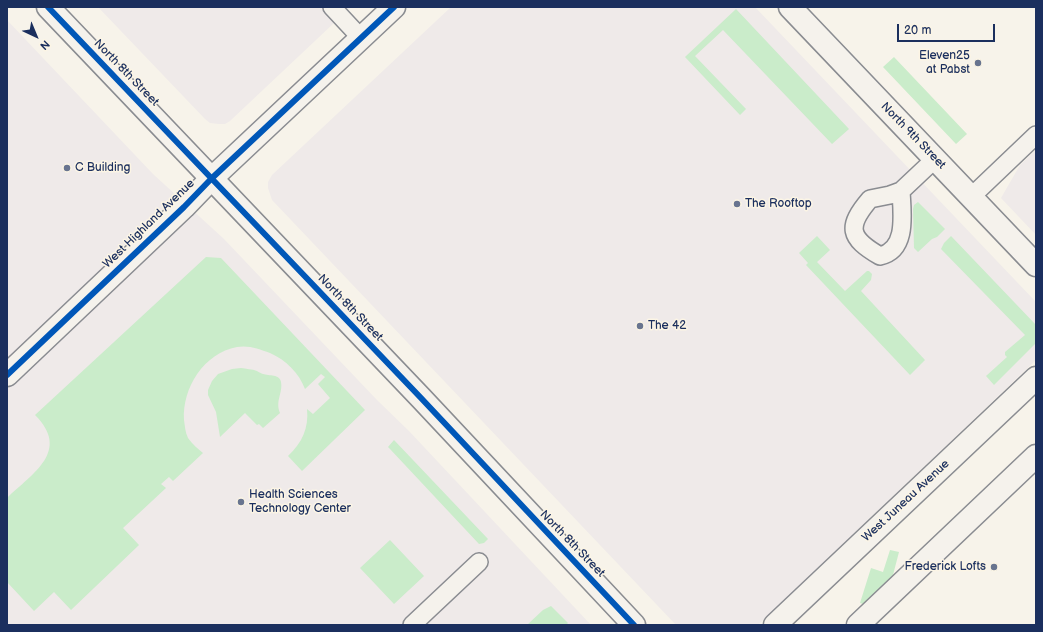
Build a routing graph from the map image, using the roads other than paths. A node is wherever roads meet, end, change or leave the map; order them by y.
1 (48, 7) edge
2 (332, 7) edge
3 (394, 7) edge
4 (790, 7) edge
5 (360, 38) junction
6 (1036, 135) edge
7 (935, 159) junction
8 (211, 178) junction
9 (901, 191) dead end
10 (971, 197) junction
11 (1036, 265) edge
12 (7, 375) edge
13 (1036, 378) edge
14 (1036, 456) edge
15 (479, 562) dead end
16 (412, 625) edge
17 (634, 625) edge
18 (775, 625) edge
19 (858, 625) edge

1 - 8 street, North 8th Street
2 - 5 lane
3 - 5 street, West Highland Avenue
4 - 7 street, North 9th Street
5 - 8 street, West Highland Avenue
6 - 10 lane
7 - 9 lane
7 - 10 street, North 9th Street
8 - 12 street, West Highland Avenue
8 - 17 street, North 8th Street
10 - 11 street, North 9th Street
13 - 18 street, West Juneau Avenue
14 - 19 street
15 - 16 lane

